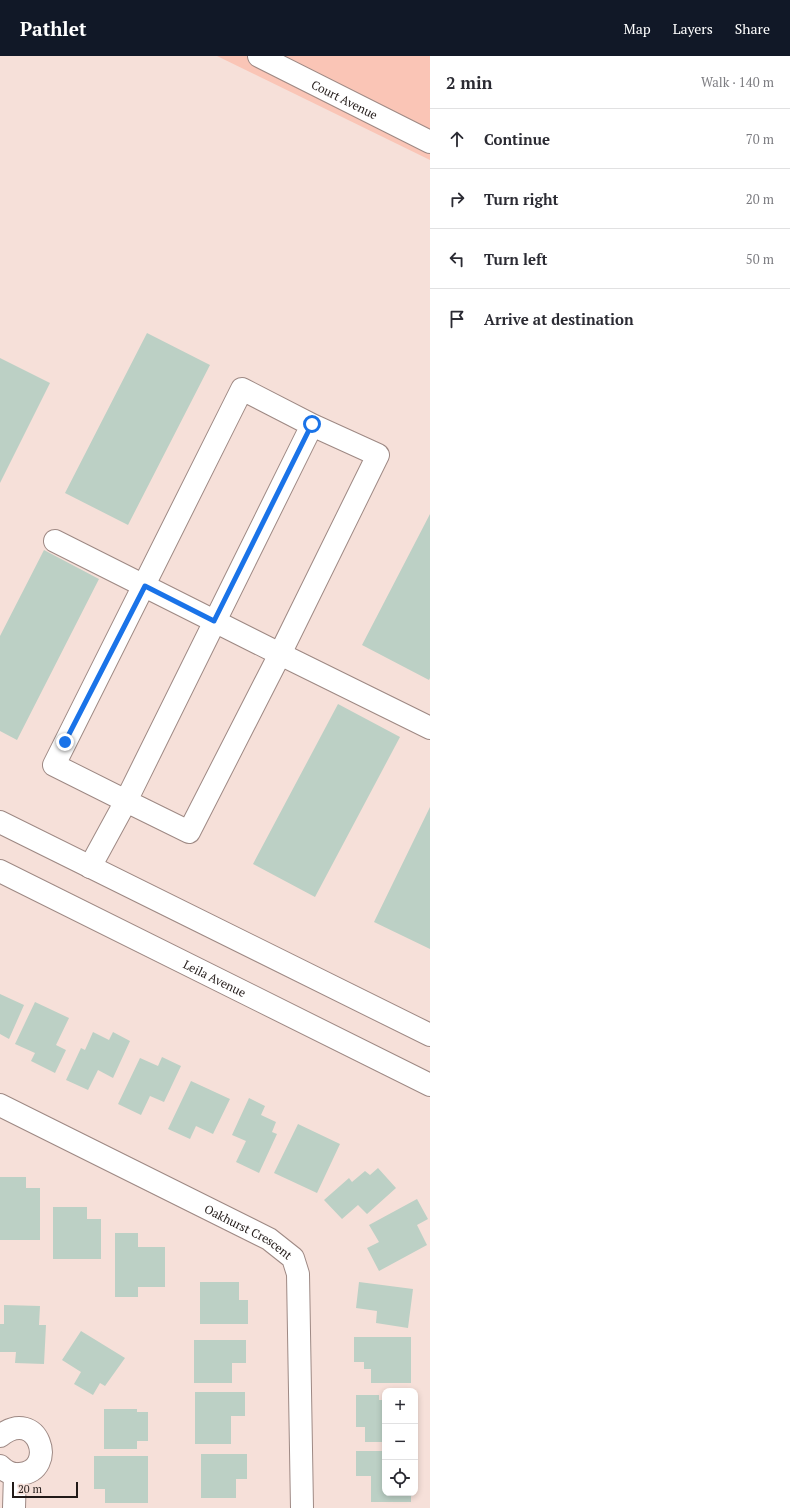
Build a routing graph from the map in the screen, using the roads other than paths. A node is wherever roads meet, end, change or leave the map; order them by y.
1 (259, 56) edge
2 (430, 142) edge
3 (312, 424) junction
4 (54, 540) dead end
5 (145, 586) junction
6 (214, 621) junction
7 (280, 654) junction
8 (430, 728) edge
9 (126, 801) junction
10 (0, 822) edge
11 (90, 867) junction
12 (0, 871) edge
13 (430, 1034) edge
14 (430, 1085) edge
15 (0, 1105) edge
16 (0, 1436) edge
17 (8, 1470) edge
18 (14, 1508) edge
19 (302, 1508) edge

1 - 2 street, Court Avenue
3 - 5 street
3 - 6 street
3 - 7 street
4 - 5 street
5 - 6 street
5 - 9 street
6 - 7 street
6 - 9 street
7 - 8 street
7 - 9 street
9 - 11 street
10 - 11 street
11 - 13 street
12 - 14 street, Leila Avenue
15 - 19 street, Oakhurst Crescent
16 - 17 street
17 - 18 street

